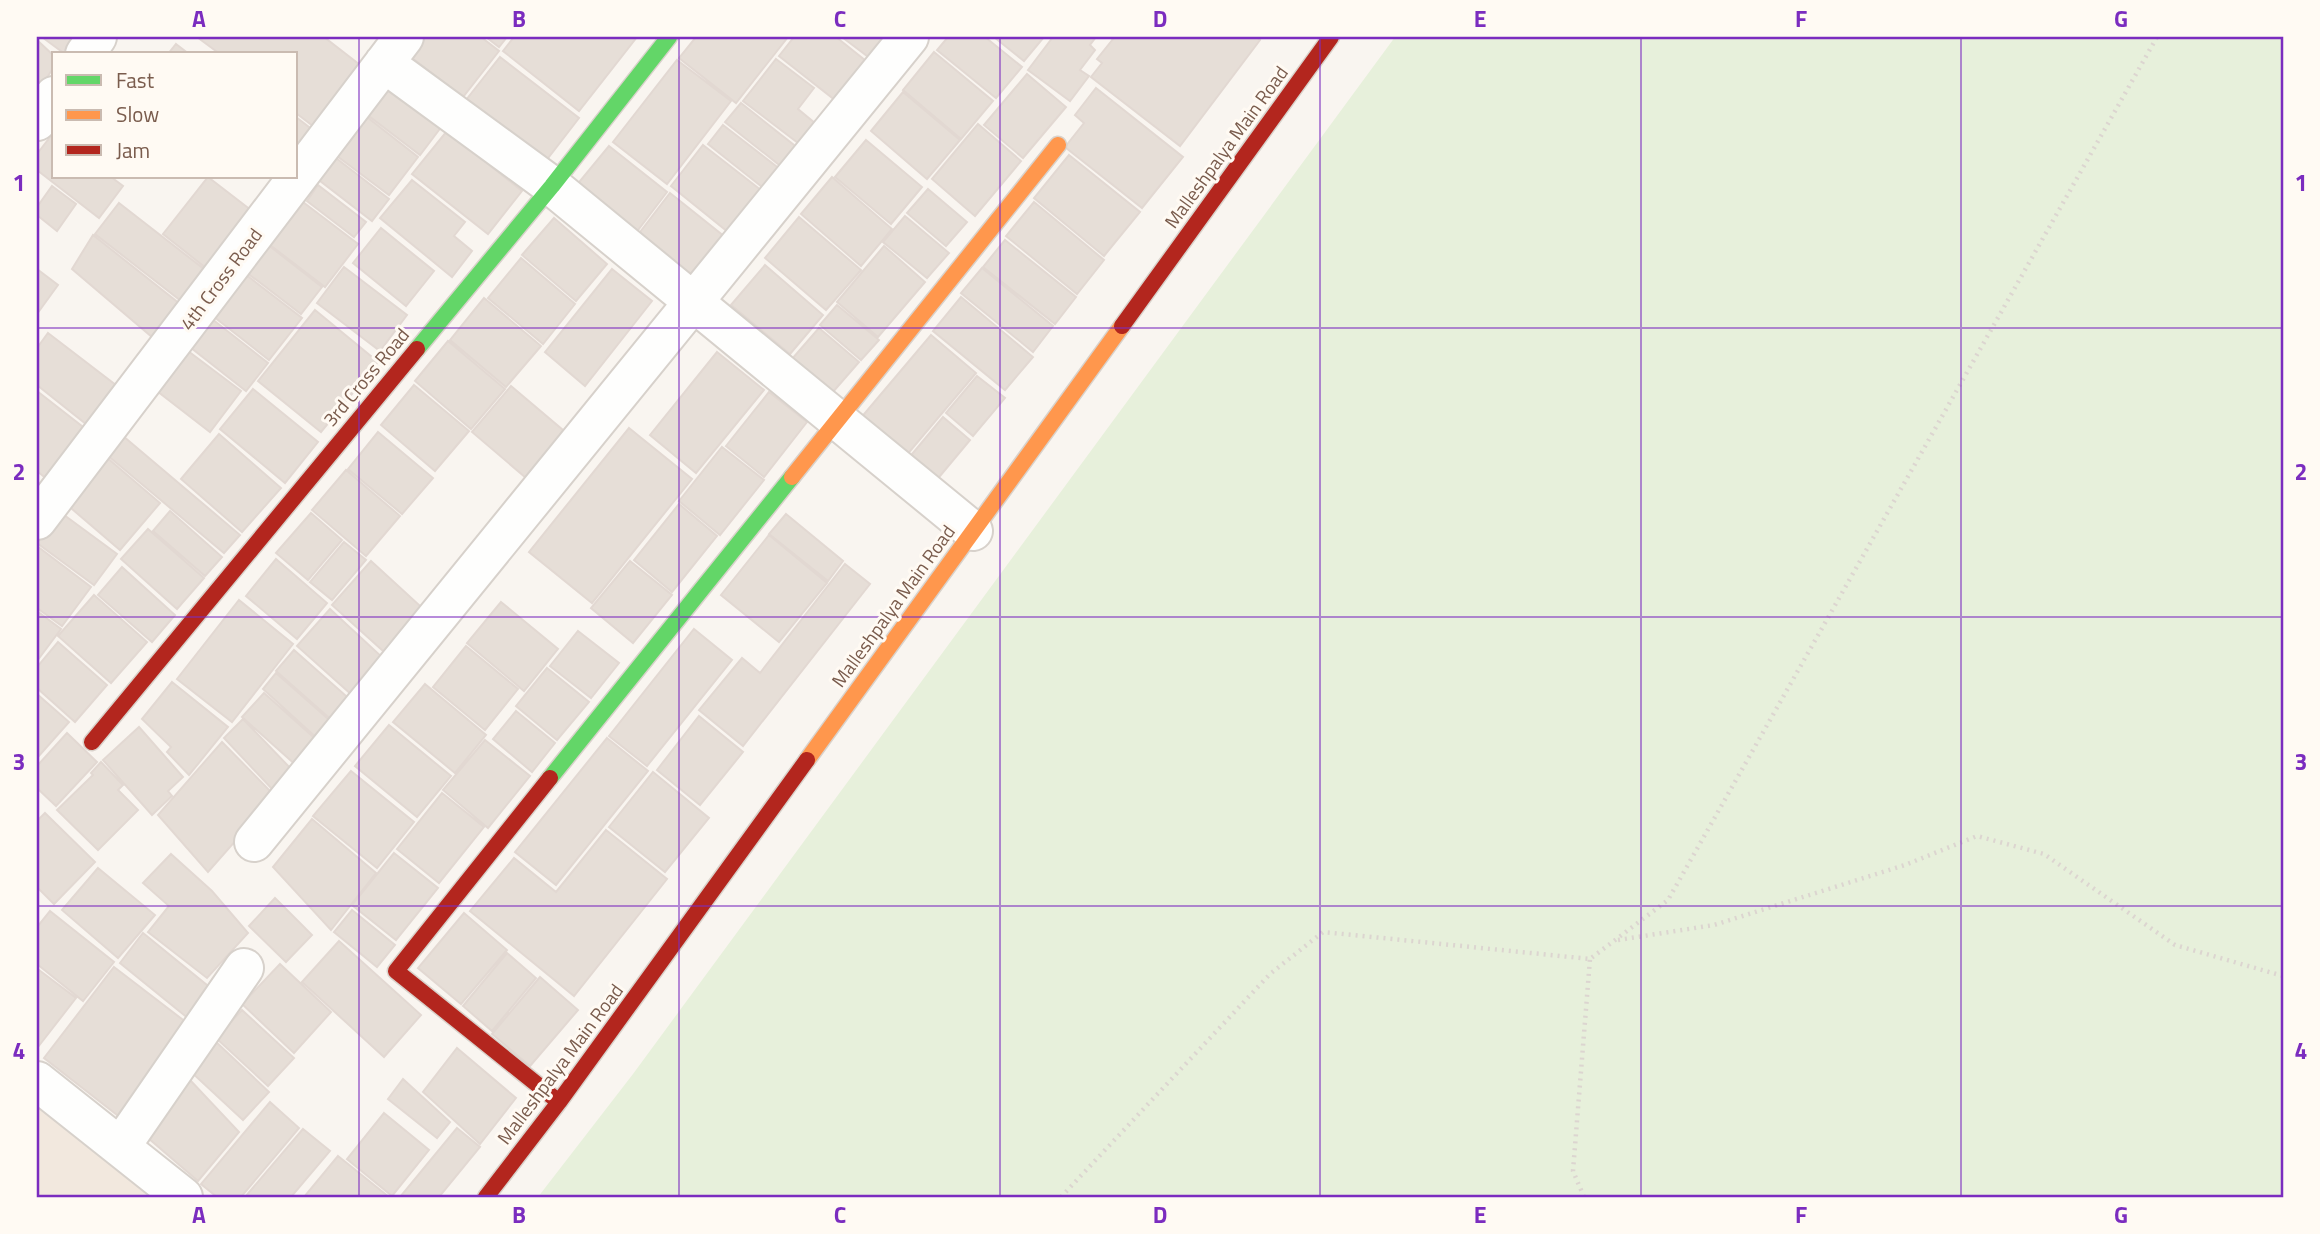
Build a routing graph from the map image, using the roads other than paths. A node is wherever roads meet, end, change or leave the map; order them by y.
1 (97, 37) edge
2 (669, 37) edge
3 (909, 37) edge
4 (1331, 37) edge
5 (394, 50) edge
6 (86, 52) edge
7 (52, 99) edge
8 (37, 121) edge
9 (1058, 145) dead end
10 (298, 176) edge
11 (297, 178) edge
12 (552, 187) junction
13 (694, 304) junction
14 (837, 421) junction
15 (37, 520) edge
16 (973, 531) junction
17 (92, 741) dead end
18 (254, 842) dead end
19 (244, 968) dead end
20 (37, 1081) edge
21 (559, 1102) junction
22 (121, 1146) junction
23 (183, 1197) edge
24 (486, 1197) edge

1 - 6 street
2 - 12 street, 3rd Cross Road
3 - 13 street
4 - 16 street, Malleshpalya Main Road
5 - 10 street, 4th Cross Road
5 - 12 street
7 - 8 street
9 - 14 street
11 - 15 street, 4th Cross Road
12 - 13 street
12 - 17 street, 3rd Cross Road
13 - 14 street
13 - 18 street
14 - 16 street
14 - 21 street
16 - 21 street, Malleshpalya Main Road
19 - 22 street
20 - 22 street
21 - 24 street, Malleshpalya Main Road
22 - 23 street

